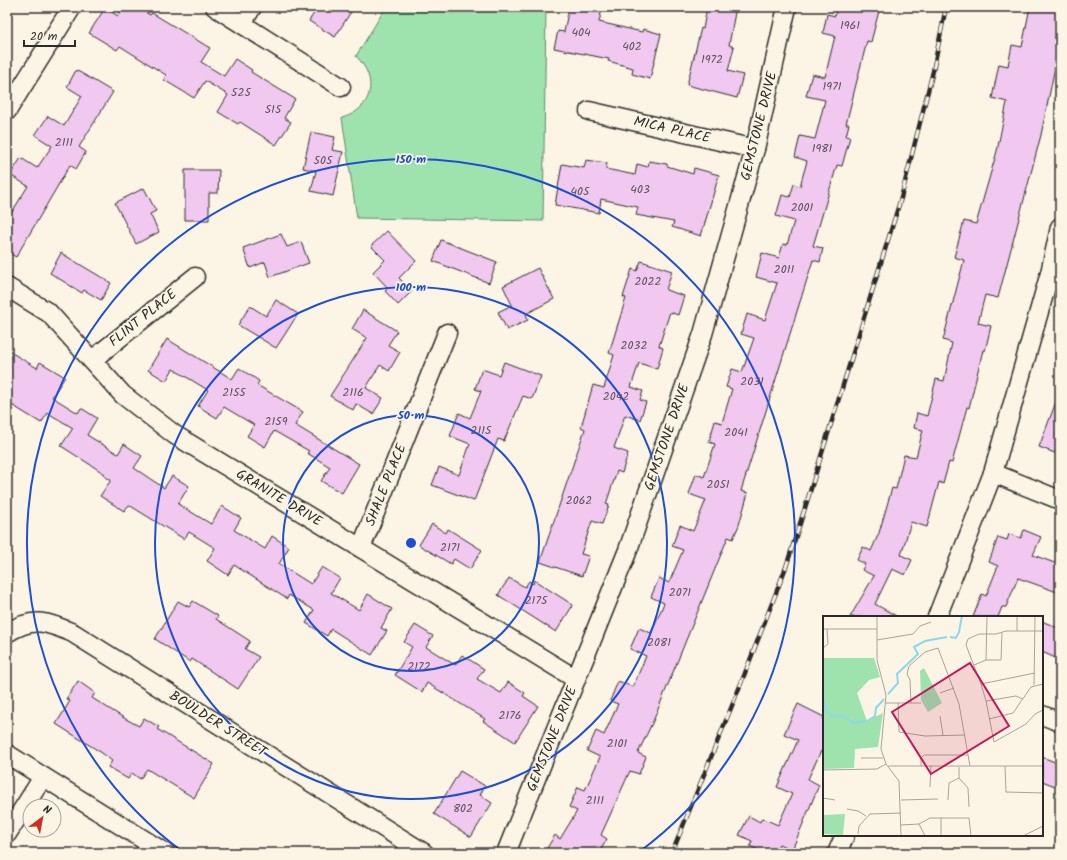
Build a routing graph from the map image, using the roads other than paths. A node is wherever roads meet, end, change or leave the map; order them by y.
1 (72, 7) edge
2 (215, 7) edge
3 (252, 7) edge
4 (787, 7) edge
5 (242, 24) junction
6 (341, 87) dead end
7 (7, 111) edge
8 (588, 111) dead end
9 (756, 149) junction
10 (1060, 227) edge
11 (1055, 275) edge
12 (195, 277) dead end
13 (7, 287) edge
14 (447, 333) dead end
15 (92, 360) junction
16 (993, 473) junction
17 (1060, 500) edge
18 (361, 548) junction
19 (937, 616) edge
20 (7, 633) edge
21 (576, 679) junction
22 (1043, 715) edge
23 (1060, 722) edge
24 (7, 754) edge
25 (42, 776) junction
26 (7, 834) edge
27 (845, 836) edge
28 (165, 853) edge
29 (424, 853) edge
30 (506, 853) edge
31 (837, 853) edge

1 - 7 street
2 - 5 street
3 - 5 street
4 - 9 street, GEMSTONE DRIVE
5 - 6 street
8 - 9 street, MICA PLACE
9 - 21 street, GEMSTONE DRIVE
10 - 11 street
11 - 16 street
12 - 15 street, FLINT PLACE
13 - 15 street, GRANITE DRIVE
14 - 18 street, SHALE PLACE
15 - 18 street, GRANITE DRIVE
16 - 17 street
16 - 19 street
18 - 21 street, GRANITE DRIVE
20 - 29 street, BOULDER STREET
21 - 30 street, GEMSTONE DRIVE
22 - 23 street
24 - 25 street
25 - 26 street
25 - 28 street
27 - 31 street

